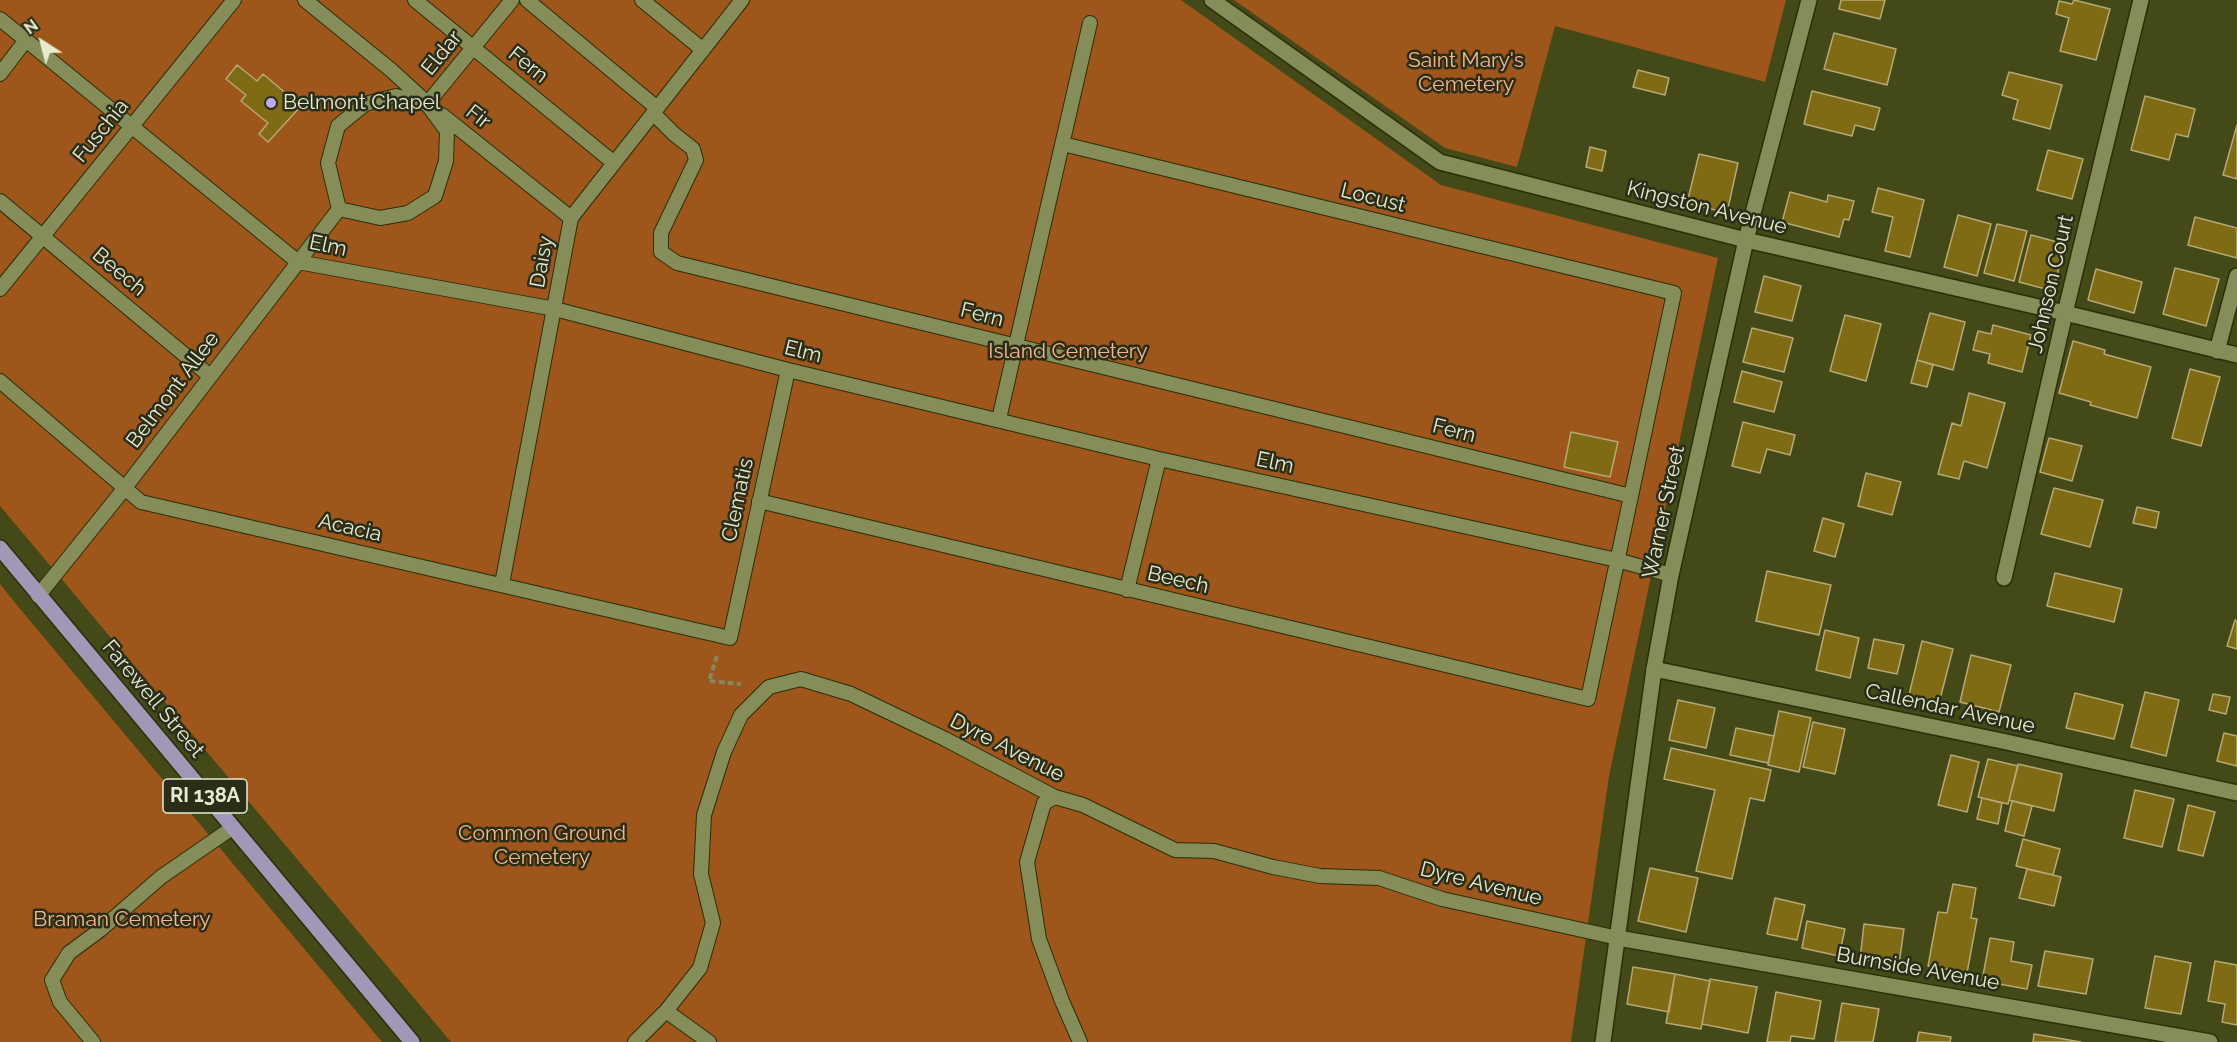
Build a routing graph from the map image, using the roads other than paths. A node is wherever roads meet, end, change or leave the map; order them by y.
1 (234, 0) edge
2 (305, 0) edge
3 (415, 0) edge
4 (512, 0) edge
5 (527, 0) edge
6 (642, 0) edge
7 (742, 0) edge
8 (1212, 0) edge
9 (1809, 0) edge
10 (2141, 0) edge
11 (0, 19) edge
12 (1090, 23) dead end
13 (26, 40) junction
14 (473, 47) junction
15 (703, 50) junction
16 (0, 74) edge
17 (427, 104) junction
18 (655, 110) junction
19 (132, 126) junction
20 (1062, 144) junction
21 (614, 163) junction
22 (0, 201) edge
23 (339, 209) junction
24 (571, 218) junction
25 (43, 236) junction
26 (1746, 240) junction
27 (298, 262) junction
28 (2237, 276) edge
29 (0, 289) edge
30 (555, 309) junction
31 (2065, 313) junction
32 (1016, 345) junction
33 (2217, 351) junction
34 (2237, 356) edge
35 (788, 370) junction
36 (210, 376) junction
37 (0, 381) edge
38 (999, 419) junction
39 (1160, 459) junction
40 (124, 489) junction
41 (1631, 496) junction
42 (759, 501) junction
43 (0, 548) edge
44 (1617, 560) junction
45 (1671, 575) junction
46 (2004, 578) dead end
47 (502, 584) junction
48 (1127, 590) junction
49 (38, 596) junction
50 (725, 636) joint
51 (1654, 669) junction
52 (2237, 793) edge
53 (1055, 797) junction
54 (232, 828) junction
55 (1618, 938) junction
56 (666, 1011) junction
57 (93, 1042) edge
58 (412, 1042) edge
59 (635, 1042) edge
60 (709, 1042) edge
61 (1080, 1042) edge
62 (1603, 1042) edge
63 (2210, 1042) edge

1 - 19 lane, Fuschia
2 - 17 lane, Fir
3 - 14 lane, Fern
4 - 14 lane, Eldar
5 - 18 lane
6 - 15 lane
7 - 15 lane, Daisy
8 - 26 street, Kingston Avenue
9 - 26 street, Warner Street
10 - 31 street, Johnson Court
11 - 13 lane, Elm
12 - 20 lane
13 - 16 lane
13 - 19 lane, Elm
14 - 17 lane, Eldar
14 - 21 lane, Fern
15 - 18 lane, Daisy
17 - 23 lane
17 - 23 lane
17 - 24 lane, Fir
18 - 21 lane, Daisy
18 - 32 lane, Fern
19 - 25 lane, Fuschia
19 - 27 lane, Elm
20 - 32 lane
20 - 41 lane, Locust
21 - 24 lane, Daisy
22 - 25 lane, Beech
23 - 27 lane, Belmont Allee
24 - 30 lane, Daisy
25 - 29 lane, Fuschia
25 - 36 lane, Beech
26 - 31 street, Kingston Avenue
26 - 45 street, Warner Street
27 - 30 lane, Elm
27 - 36 lane, Belmont Allee
28 - 33 street
30 - 35 lane, Elm
30 - 47 lane, Daisy
31 - 33 street, Kingston Avenue
31 - 46 street, Johnson Court
32 - 38 lane
32 - 41 lane, Fern
33 - 34 street, Kingston Avenue
35 - 38 lane, Elm
35 - 42 lane, Clematis
36 - 40 lane, Belmont Allee
37 - 40 lane, Acacia
38 - 39 lane, Elm
39 - 44 lane, Elm
39 - 48 lane
40 - 47 lane, Acacia
40 - 49 lane, Belmont Allee
41 - 44 lane
42 - 48 lane, Beech
42 - 50 lane, Clematis
43 - 49 main road, Farewell Street / RI 138A
44 - 45 lane, Elm
44 - 48 lane, Beech
45 - 51 street, Warner Street
47 - 50 lane, Acacia
49 - 54 main road, Farewell Street / RI 138A
51 - 52 street, Callendar Avenue
51 - 55 street, Warner Street
53 - 55 lane, Dyre Avenue
53 - 56 lane, Dyre Avenue
53 - 61 lane
54 - 57 lane
54 - 58 main road, Farewell Street / RI 138A
55 - 62 street, Warner Street
55 - 63 street, Burnside Avenue
56 - 59 lane
56 - 60 lane

